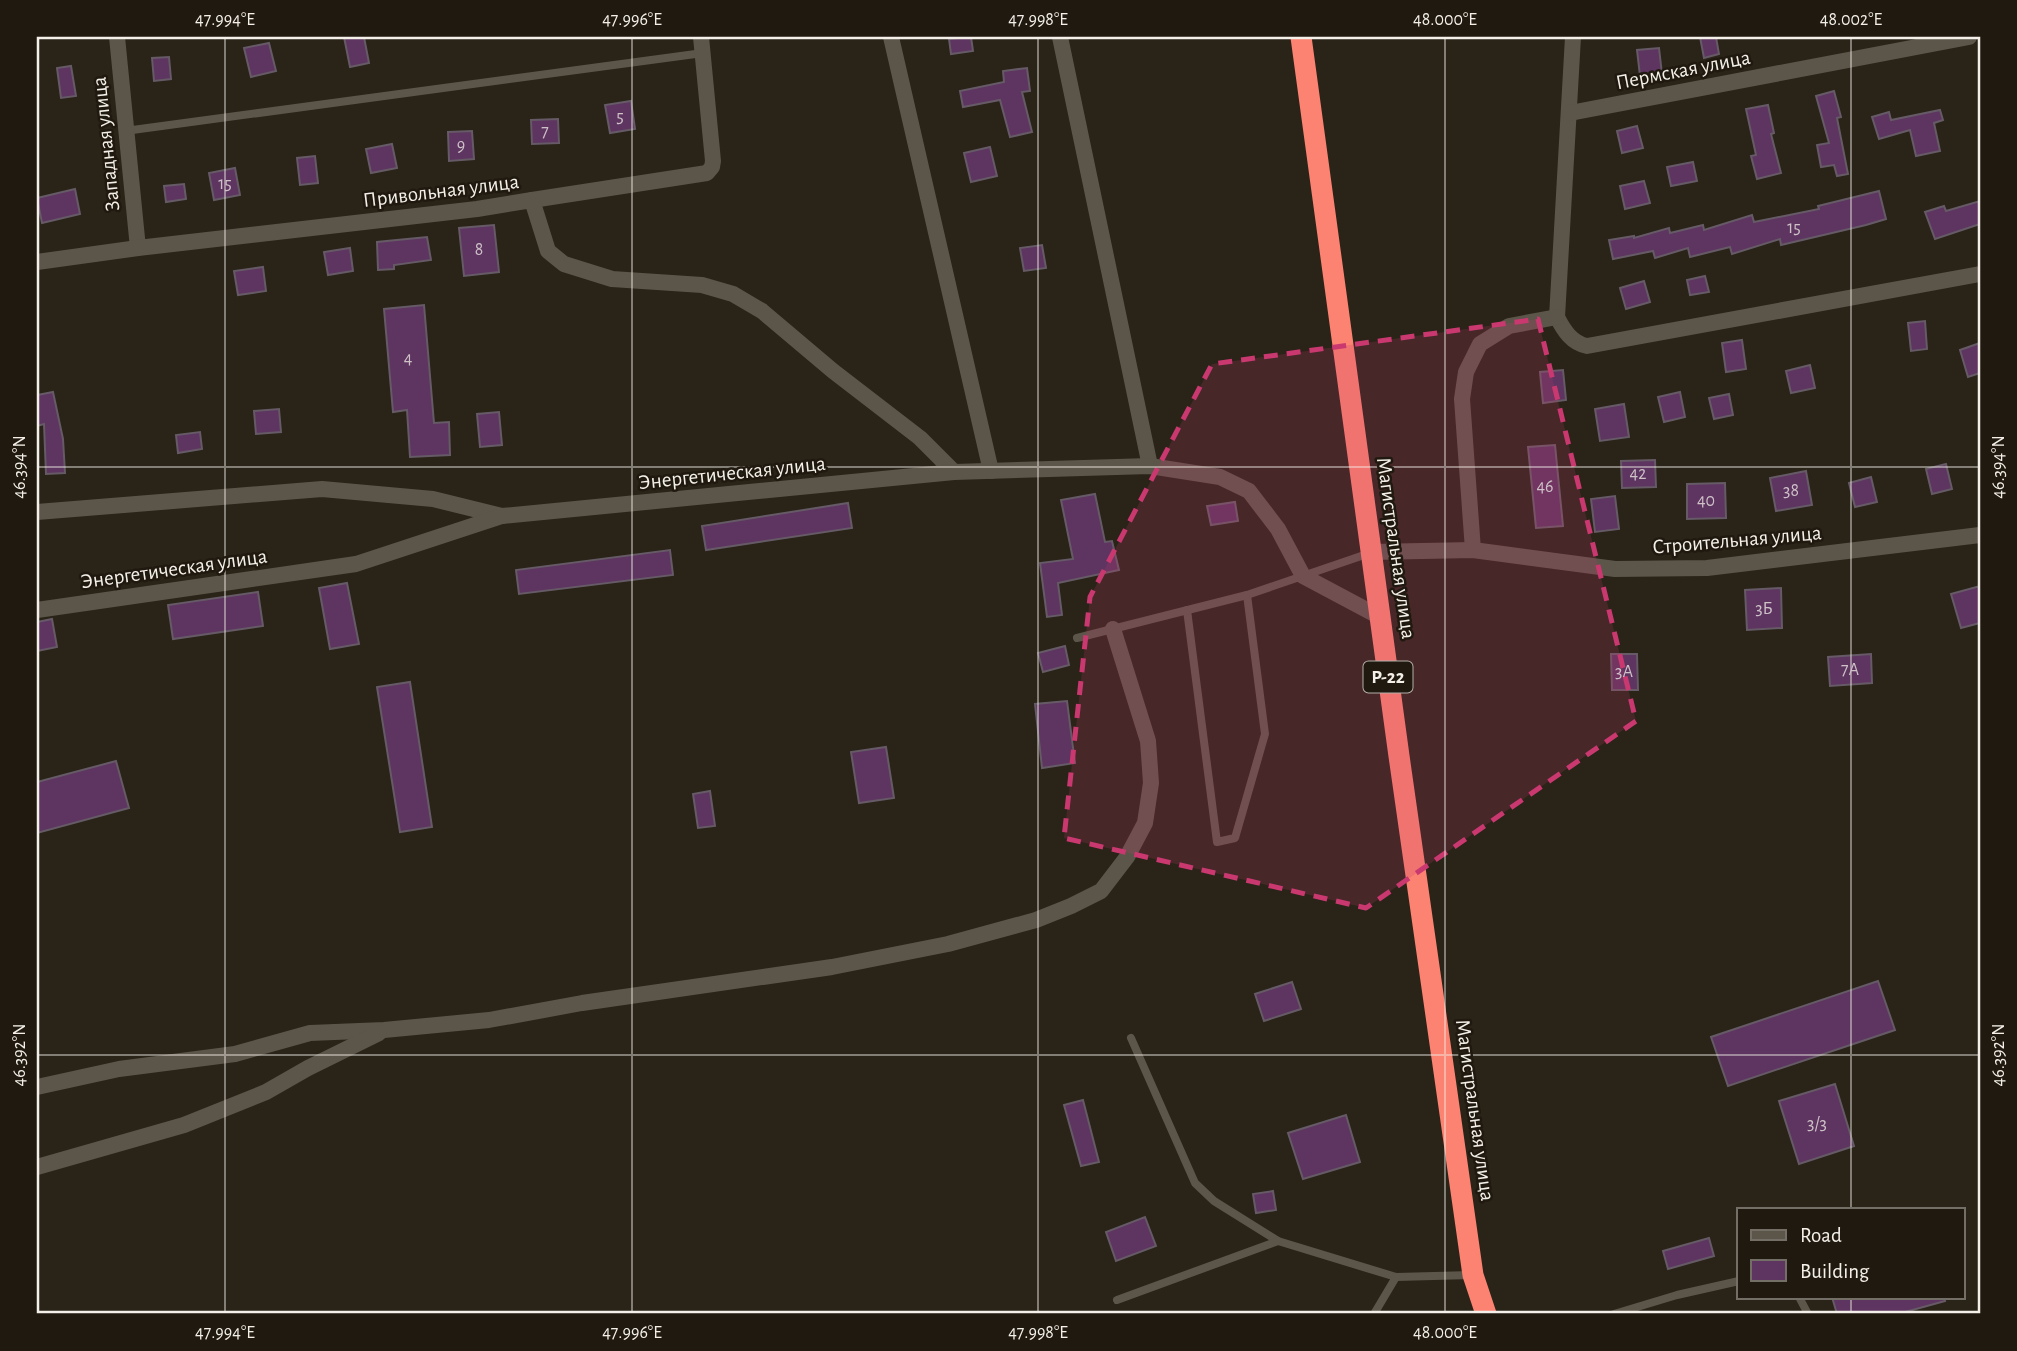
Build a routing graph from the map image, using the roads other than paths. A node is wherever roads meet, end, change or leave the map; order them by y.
1 (117, 37) edge
2 (891, 37) edge
3 (1060, 37) edge
4 (1301, 37) edge
5 (1573, 37) edge
6 (1969, 37) edge
7 (702, 45) edge
8 (1570, 113) junction
9 (125, 131) junction
10 (532, 200) junction
11 (138, 248) junction
12 (37, 262) edge
13 (1980, 274) edge
14 (1558, 317) junction
15 (1150, 467) junction
16 (990, 471) junction
17 (954, 472) junction
18 (37, 512) edge
19 (502, 516) junction
20 (1980, 535) edge
21 (1473, 550) junction
22 (1371, 552) junction
23 (1303, 576) junction
24 (1247, 595) junction
25 (37, 610) edge
26 (1187, 610) junction
27 (1380, 617) junction
28 (1113, 629) junction
29 (1077, 638) dead end
30 (384, 1030) junction
31 (1131, 1038) dead end
32 (37, 1087) edge
33 (37, 1167) edge
34 (1278, 1241) junction
35 (1474, 1275) junction
36 (1396, 1277) junction
37 (1737, 1281) edge
38 (1800, 1298) edge
39 (1117, 1300) dead end
40 (1374, 1314) edge
41 (1486, 1314) edge
42 (1614, 1314) edge
43 (1808, 1314) edge

1 - 9 street, Западная улица
2 - 16 street
3 - 15 street
4 - 22 highway, Магистральная улица / Р-22
5 - 8 street
6 - 8 street, Пермская улица
7 - 9 lane
7 - 10 street
8 - 14 street
9 - 11 street, Западная улица
10 - 11 street, Привольная улица
10 - 17 street, Привольная улица
11 - 12 street, Привольная улица
13 - 14 street
14 - 21 street
15 - 16 street, Энергетическая улица
15 - 23 street, Энергетическая улица
16 - 17 street, Энергетическая улица
17 - 19 street, Энергетическая улица
18 - 19 street
19 - 25 street, Энергетическая улица
20 - 21 street, Строительная улица
21 - 22 street, Строительная улица
22 - 23 lane
22 - 27 highway, Магистральная улица / Р-22
23 - 24 lane
23 - 27 street
24 - 26 lane
24 - 26 lane
26 - 28 lane
27 - 35 highway, Магистральная улица / Р-22
28 - 29 lane
28 - 30 street
30 - 32 street
30 - 33 street
31 - 34 lane
34 - 36 lane
34 - 39 lane
35 - 36 lane
35 - 41 highway, Магистральная улица / Р-22
36 - 40 lane
37 - 42 lane
38 - 43 lane

